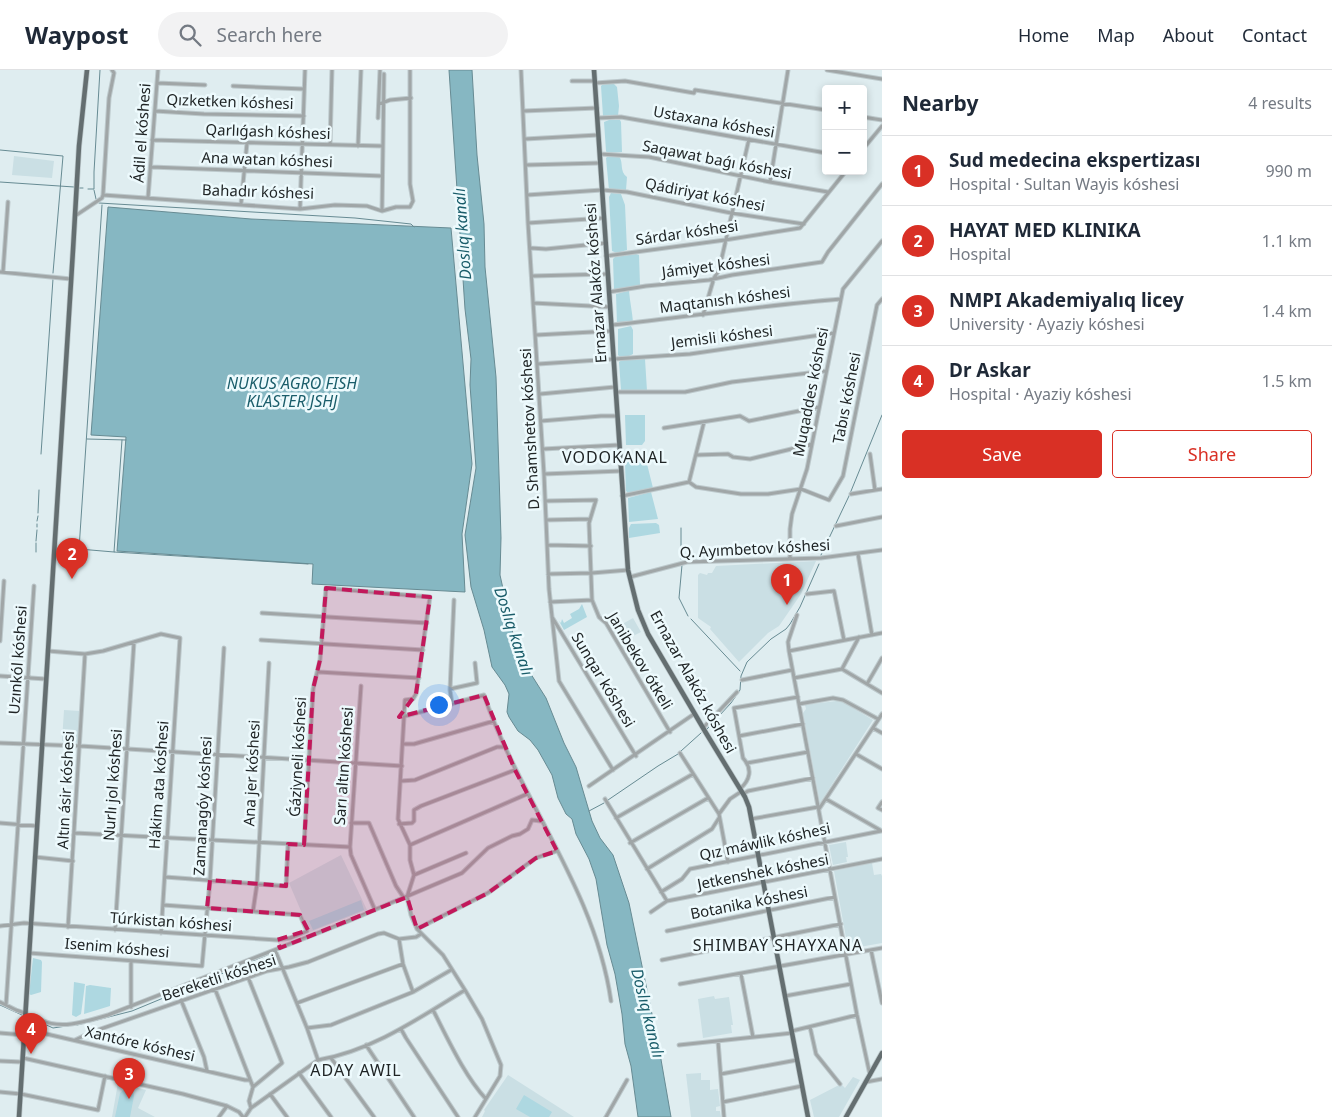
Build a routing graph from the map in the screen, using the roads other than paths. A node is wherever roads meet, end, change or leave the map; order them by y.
1 (87, 70) edge
2 (112, 70) edge
3 (158, 70) edge
4 (305, 70) edge
5 (332, 70) edge
6 (361, 70) edge
7 (380, 70) edge
8 (410, 70) edge
9 (521, 70) edge
10 (594, 70) edge
11 (788, 70) edge
12 (827, 70) edge
13 (384, 74) dead end
14 (882, 79) edge
15 (572, 81) dead end
16 (595, 82) junction
17 (157, 83) junction
18 (205, 85) dead end
19 (233, 86) dead end
20 (304, 89) junction
21 (410, 98) junction
22 (384, 102) junction
23 (784, 103) junction
24 (379, 104) junction
25 (598, 108) junction
26 (822, 109) edge
27 (523, 110) junction
28 (155, 111) junction
29 (304, 116) junction
30 (378, 118) dead end
31 (598, 118) junction
32 (867, 118) edge
33 (882, 120) edge
34 (882, 126) edge
35 (599, 135) junction
36 (525, 139) junction
37 (749, 139) junction
38 (152, 140) junction
39 (247, 143) junction
40 (777, 144) junction
41 (867, 144) edge
42 (303, 145) junction
43 (330, 146) junction
44 (358, 146) junction
45 (382, 146) junction
46 (822, 152) edge
47 (600, 154) junction
48 (600, 163) junction
49 (526, 165) junction
50 (151, 167) junction
51 (245, 170) junction
52 (300, 173) junction
53 (843, 175) edge
54 (382, 176) junction
55 (740, 176) junction
56 (770, 182) junction
57 (882, 184) edge
58 (602, 190) junction
59 (829, 192) junction
60 (104, 195) junction
61 (527, 195) junction
62 (148, 198) junction
63 (8, 202) dead end
64 (241, 204) junction
65 (300, 208) junction
66 (382, 211) junction
67 (731, 213) junction
68 (75, 216) junction
69 (604, 218) junction
70 (528, 222) junction
71 (804, 224) junction
72 (726, 240) junction
73 (882, 241) edge
74 (606, 243) junction
75 (530, 248) junction
76 (606, 256) junction
77 (2, 272) edge
78 (608, 274) junction
79 (532, 276) junction
80 (714, 278) junction
81 (71, 279) junction
82 (609, 292) junction
83 (841, 299) junction
84 (882, 299) edge
85 (533, 304) junction
86 (610, 308) junction
87 (703, 315) junction
88 (611, 328) junction
89 (834, 333) junction
90 (536, 336) junction
91 (613, 359) junction
92 (538, 364) junction
93 (826, 371) junction
94 (615, 390) junction
95 (540, 394) junction
96 (819, 407) junction
97 (617, 416) junction
98 (541, 421) junction
99 (704, 422) junction
100 (664, 428) dead end
101 (812, 444) junction
102 (619, 445) junction
103 (543, 449) junction
104 (870, 454) dead end
105 (696, 455) junction
106 (620, 471) junction
107 (544, 474) junction
108 (689, 482) junction
109 (801, 489) junction
110 (882, 489) edge
111 (874, 490) junction
112 (851, 494) dead end
113 (622, 496) junction
114 (545, 501) junction
115 (882, 518) edge
116 (590, 519) junction
117 (546, 520) junction
118 (836, 526) dead end
119 (547, 546) junction
120 (591, 546) junction
121 (882, 550) edge
122 (858, 554) junction
123 (790, 559) junction
124 (628, 570) junction
125 (592, 573) junction
126 (548, 574) junction
127 (630, 577) junction
128 (4, 581) dead end
129 (34, 586) dead end
130 (807, 594) dead end
131 (454, 600) dead end
132 (592, 600) junction
133 (550, 602) junction
134 (262, 613) dead end
135 (552, 615) junction
136 (797, 615) dead end
137 (322, 618) junction
138 (427, 623) junction
139 (882, 633) edge
140 (872, 635) junction
141 (858, 637) junction
142 (261, 640) dead end
143 (844, 640) junction
144 (0, 641) edge
145 (134, 642) junction
146 (322, 644) junction
147 (224, 648) dead end
148 (423, 650) junction
149 (48, 651) junction
150 (789, 651) junction
151 (85, 654) junction
152 (882, 658) edge
153 (269, 663) dead end
154 (475, 663) dead end
155 (842, 669) junction
156 (792, 670) junction
157 (319, 672) junction
158 (0, 676) edge
159 (27, 678) junction
160 (419, 678) junction
161 (794, 678) junction
162 (46, 679) junction
163 (742, 680) dead end
164 (866, 684) junction
165 (361, 686) dead end
166 (450, 690) junction
167 (737, 692) dead end
168 (882, 693) edge
169 (798, 697) junction
170 (452, 704) junction
171 (799, 704) junction
172 (694, 714) junction
173 (882, 714) edge
174 (405, 716) junction
175 (878, 719) junction
176 (494, 721) junction
177 (803, 724) junction
178 (703, 728) junction
179 (873, 728) junction
180 (670, 732) junction
181 (882, 733) edge
182 (739, 736) junction
183 (0, 743) edge
184 (23, 744) junction
185 (403, 744) junction
186 (43, 745) junction
187 (80, 746) junction
188 (505, 747) junction
189 (128, 749) junction
190 (173, 751) junction
191 (808, 752) junction
192 (680, 753) dead end
193 (218, 754) junction
194 (856, 754) junction
195 (636, 756) junction
196 (264, 757) junction
197 (309, 759) junction
198 (355, 763) junction
199 (747, 763) junction
200 (402, 766) junction
201 (882, 769) edge
202 (515, 770) junction
203 (614, 770) junction
204 (693, 774) junction
205 (813, 778) junction
206 (400, 782) junction
207 (589, 786) dead end
208 (742, 791) junction
209 (527, 794) junction
210 (708, 798) junction
211 (605, 799) dead end
212 (826, 799) junction
213 (882, 802) edge
214 (819, 808) junction
215 (880, 809) edge
216 (719, 816) junction
217 (616, 818) junction
218 (751, 819) junction
219 (541, 821) junction
220 (0, 823) edge
221 (351, 823) junction
222 (19, 824) junction
223 (399, 824) junction
224 (37, 826) junction
225 (75, 833) junction
226 (122, 835) junction
227 (167, 838) junction
228 (213, 840) junction
229 (825, 841) junction
230 (630, 842) junction
231 (259, 843) junction
232 (288, 844) junction
233 (304, 845) junction
234 (410, 845) junction
235 (350, 847) junction
236 (557, 850) junction
237 (466, 852) dead end
238 (758, 855) junction
239 (35, 857) junction
240 (882, 859) edge
241 (73, 861) junction
242 (728, 862) junction
243 (646, 870) junction
244 (830, 870) junction
245 (414, 875) junction
246 (165, 877) junction
247 (210, 880) junction
248 (257, 884) junction
249 (764, 884) junction
250 (661, 892) junction
251 (405, 897) junction
252 (836, 897) junction
253 (667, 901) junction
254 (163, 905) junction
255 (206, 908) junction
256 (375, 910) junction
257 (769, 910) junction
258 (253, 911) junction
259 (651, 912) dead end
260 (12, 924) junction
261 (31, 924) junction
262 (841, 924) junction
263 (0, 926) edge
264 (68, 927) junction
265 (417, 929) junction
266 (115, 930) junction
267 (666, 931) dead end
268 (162, 933) junction
269 (420, 934) junction
270 (204, 936) junction
271 (774, 938) junction
272 (399, 939) junction
273 (277, 940) junction
274 (280, 948) junction
275 (882, 948) edge
276 (274, 950) junction
277 (871, 950) junction
278 (29, 952) junction
279 (846, 954) junction
280 (662, 960) dead end
281 (131, 962) junction
282 (403, 964) junction
283 (202, 966) joint
284 (779, 967) junction
285 (282, 969) junction
286 (451, 970) junction
287 (742, 974) junction
288 (248, 977) junction
289 (680, 984) dead end
290 (851, 984) junction
291 (215, 989) junction
292 (466, 990) junction
293 (413, 992) junction
294 (784, 996) junction
295 (181, 1000) junction
296 (611, 1001) dead end
297 (0, 1002) edge
298 (297, 1003) junction
299 (882, 1003) edge
300 (6, 1005) junction
301 (131, 1007) junction
302 (433, 1010) junction
303 (25, 1013) junction
304 (857, 1015) junction
305 (41, 1020) dead end
306 (810, 1027) junction
307 (307, 1028) junction
308 (25, 1029) junction
309 (402, 1029) junction
310 (791, 1032) junction
311 (0, 1033) edge
312 (25, 1035) junction
313 (753, 1037) junction
314 (75, 1040) junction
315 (718, 1041) junction
316 (366, 1045) junction
317 (679, 1045) dead end
318 (882, 1053) edge
319 (331, 1058) junction
320 (23, 1060) junction
321 (318, 1060) junction
322 (797, 1060) junction
323 (0, 1061) edge
324 (207, 1071) junction
325 (299, 1073) junction
326 (721, 1074) junction
327 (870, 1075) junction
328 (105, 1076) junction
329 (882, 1078) edge
330 (250, 1080) junction
331 (627, 1080) dead end
332 (866, 1082) junction
333 (840, 1084) dead end
334 (802, 1086) junction
335 (253, 1087) junction
336 (0, 1092) edge
337 (21, 1094) junction
338 (270, 1094) junction
339 (486, 1099) junction
340 (723, 1102) junction
341 (227, 1106) junction
342 (251, 1108) junction
343 (19, 1117) edge
344 (219, 1117) edge
345 (244, 1117) edge
346 (287, 1117) edge
347 (331, 1117) edge
348 (374, 1117) edge
349 (414, 1117) edge
350 (458, 1117) edge
351 (474, 1117) edge
352 (606, 1117) edge
353 (724, 1117) edge
354 (808, 1117) edge
355 (846, 1117) edge

1 - 68 main road
2 - 60 street
3 - 17 street, Ádil el kóshesi
4 - 20 street
5 - 43 street
6 - 44 street
7 - 24 street
8 - 21 street
9 - 27 street, D. Shamshetov kóshesi
10 - 16 main road, Ernazar Alakóz kóshesi
11 - 23 street
12 - 14 street
13 - 22 street
15 - 16 street
16 - 23 street
16 - 25 main road, Ernazar Alakóz kóshesi
17 - 18 street
17 - 28 street, Ádil el kóshesi
19 - 20 street
20 - 29 street
21 - 22 street
21 - 66 street, Bahadır kóshesi
22 - 24 street
22 - 45 street
23 - 26 street
23 - 40 street
24 - 30 street
25 - 27 street
25 - 31 main road, Ernazar Alakóz kóshesi
27 - 36 street, D. Shamshetov kóshesi
28 - 29 street, Qızketken kóshesi
28 - 38 street, Ádil el kóshesi
29 - 42 street
31 - 35 main road, Ernazar Alakóz kóshesi
31 - 37 street, Ustaxana kóshesi
32 - 33 street
34 - 41 street
35 - 36 street
35 - 47 main road, Ernazar Alakóz kóshesi
36 - 49 street, D. Shamshetov kóshesi
37 - 40 street, Ustaxana kóshesi
37 - 55 street
38 - 39 street, Qarlıǵash kóshesi
38 - 50 street, Ádil el kóshesi
39 - 42 street, Qarlıǵash kóshesi
39 - 51 street
40 - 46 street, Ustaxana kóshesi
40 - 56 street
42 - 43 street, Qarlıǵash kóshesi
42 - 52 street
43 - 44 street, Qarlıǵash kóshesi
44 - 45 street, Qarlıǵash kóshesi
45 - 54 street
47 - 48 main road, Ernazar Alakóz kóshesi
47 - 55 street, Saqawat baǵı kóshesi
48 - 49 street
48 - 58 main road, Ernazar Alakóz kóshesi
49 - 61 street, D. Shamshetov kóshesi
50 - 51 street, Ana watan kóshesi
50 - 62 street, Ádil el kóshesi
51 - 52 street, Ana watan kóshesi
51 - 64 street
52 - 54 street, Ana watan kóshesi
52 - 65 street
53 - 59 street
54 - 66 street
55 - 56 street, Saqawat baǵı kóshesi
55 - 67 street
56 - 59 street, Saqawat baǵı kóshesi
57 - 80 street, Jámiyet kóshesi
58 - 61 street, Qádiriyat kóshesi
58 - 67 street, Qádiriyat kóshesi
58 - 69 main road, Ernazar Alakóz kóshesi
59 - 71 street
60 - 62 street, Bahadır kóshesi
60 - 68 street
61 - 70 street, D. Shamshetov kóshesi
62 - 64 street, Bahadır kóshesi
63 - 77 street
64 - 65 street, Bahadır kóshesi
65 - 66 street, Bahadır kóshesi
67 - 71 street, Qádiriyat kóshesi
67 - 72 street
68 - 81 main road
69 - 70 street
69 - 74 main road, Ernazar Alakóz kóshesi
70 - 75 street, D. Shamshetov kóshesi
71 - 72 street, Sárdar kóshesi
72 - 76 street, Sárdar kóshesi
72 - 80 street
73 - 83 street, Muqaddes kóshesi
74 - 75 street
74 - 76 main road, Ernazar Alakóz kóshesi
75 - 79 street, D. Shamshetov kóshesi
76 - 78 main road, Ernazar Alakóz kóshesi
77 - 81 street
78 - 79 street
78 - 82 main road, Ernazar Alakóz kóshesi
79 - 85 street, D. Shamshetov kóshesi
80 - 82 street, Jámiyet kóshesi
80 - 87 street
81 - 149 main road
82 - 86 main road, Ernazar Alakóz kóshesi
83 - 87 street, Maqtanısh kóshesi
83 - 89 street, Muqaddes kóshesi
84 - 109 street, Tabıs kóshesi
85 - 86 street
85 - 90 street, D. Shamshetov kóshesi
86 - 88 main road, Ernazar Alakóz kóshesi
87 - 88 street, Maqtanısh kóshesi
88 - 90 street, Maqtanısh kóshesi
88 - 91 main road, Ernazar Alakóz kóshesi
89 - 91 street, Jemisli kóshesi
89 - 93 street, Muqaddes kóshesi
90 - 92 street, D. Shamshetov kóshesi
91 - 92 street, Jemisli kóshesi
91 - 94 main road, Ernazar Alakóz kóshesi
92 - 95 street, D. Shamshetov kóshesi
93 - 94 street
93 - 96 street, Muqaddes kóshesi
94 - 95 street
94 - 97 main road, Ernazar Alakóz kóshesi
95 - 98 street, D. Shamshetov kóshesi
96 - 99 street
96 - 101 street, Muqaddes kóshesi
97 - 98 street
97 - 102 main road, Ernazar Alakóz kóshesi
98 - 103 street, D. Shamshetov kóshesi
99 - 100 street
99 - 105 street
101 - 105 street
101 - 109 street, Muqaddes kóshesi
102 - 103 street
102 - 106 main road, Ernazar Alakóz kóshesi
103 - 107 street, D. Shamshetov kóshesi
104 - 111 street
105 - 108 street
106 - 107 street
106 - 113 main road, Ernazar Alakóz kóshesi
107 - 114 street, D. Shamshetov kóshesi
108 - 109 street
108 - 113 street
109 - 123 street, Muqaddes kóshesi
110 - 111 street
111 - 112 street
113 - 124 main road, Ernazar Alakóz kóshesi
114 - 116 street
114 - 117 street, D. Shamshetov kóshesi
115 - 118 street
116 - 117 street
116 - 120 street
117 - 119 street, D. Shamshetov kóshesi
119 - 120 street
119 - 126 street, D. Shamshetov kóshesi
120 - 125 street
121 - 122 street, Q. Ayımbetov kóshesi
122 - 123 street, Q. Ayımbetov kóshesi
122 - 140 street
123 - 127 street, Q. Ayımbetov kóshesi
124 - 125 street
124 - 127 main road, Ernazar Alakóz kóshesi
125 - 126 street
125 - 132 street
126 - 133 street, D. Shamshetov kóshesi
127 - 172 main road, Ernazar Alakóz kóshesi
128 - 144 street
129 - 159 street, Uzınkól kóshesi
130 - 143 street
131 - 166 street
132 - 133 street
132 - 180 street, Janibekov ótkeli
133 - 135 street, D. Shamshetov kóshesi
134 - 137 street
135 - 195 street, Sunqar kóshesi
135 - 203 street, D. Shamshetov kóshesi
136 - 150 street
137 - 138 street
137 - 138 street, Ǵáziyneli kóshesi
137 - 146 street, Ǵáziyneli kóshesi
138 - 148 street
139 - 140 street
140 - 141 street
141 - 143 street
141 - 155 street
142 - 146 street
143 - 150 street
145 - 151 street
145 - 189 street, Nurlı jol kóshesi
145 - 190 street, Hákim ata kóshesi
146 - 148 street
146 - 157 street, Ǵáziyneli kóshesi
147 - 193 street, Zamanagóy kóshesi
148 - 160 street
149 - 151 street
149 - 162 main road
150 - 156 street
151 - 187 street, Altın ásir kóshesi
152 - 164 street
153 - 196 street, Ana jer kóshesi
154 - 166 street
155 - 161 street
155 - 164 street
156 - 161 street
156 - 163 street
157 - 160 street
157 - 197 street, Ǵáziyneli kóshesi
158 - 159 street
159 - 162 street
159 - 184 street, Uzınkól kóshesi
160 - 174 street
161 - 169 street
162 - 186 main road
164 - 168 street
165 - 198 street, Sarı altın kóshesi
166 - 170 street
167 - 178 street
169 - 171 street
169 - 182 street
170 - 174 street
170 - 176 street
171 - 175 street
171 - 177 street
172 - 178 main road, Ernazar Alakóz kóshesi
172 - 180 street
173 - 175 street
174 - 185 street
175 - 179 street
176 - 185 street
176 - 188 street
177 - 182 street
177 - 191 street
178 - 208 main road, Ernazar Alakóz kóshesi
179 - 181 street
179 - 194 street
180 - 195 street
182 - 199 street
183 - 184 street
184 - 186 street
184 - 222 street, Uzınkól kóshesi
185 - 200 street
186 - 187 street
186 - 224 main road
187 - 189 street
187 - 225 street, Altın ásir kóshesi
188 - 202 street
188 - 206 street
189 - 190 street
189 - 226 street, Nurlı jol kóshesi
190 - 193 street
190 - 227 street, Hákim ata kóshesi
191 - 199 street
191 - 205 street
192 - 204 street
193 - 196 street
193 - 228 street, Zamanagóy kóshesi
194 - 201 street
194 - 212 street
195 - 203 street
196 - 197 street
196 - 231 street, Ana jer kóshesi
197 - 198 street
197 - 233 street, Ǵáziyneli kóshesi
198 - 200 street
198 - 221 street, Sarı altın kóshesi
199 - 208 street
200 - 206 street
202 - 209 street
202 - 223 street
203 - 207 street
204 - 210 street
204 - 217 street
205 - 208 street
205 - 214 street
206 - 223 street
208 - 216 street
208 - 218 main road, Ernazar Alakóz kóshesi
209 - 219 street
209 - 234 street
210 - 216 street
210 - 230 street
211 - 217 street
212 - 214 street
212 - 229 street, Qız máwlik kóshesi
213 - 215 street
214 - 218 street
214 - 229 street
216 - 242 street
216 - 243 street
217 - 230 street
218 - 238 main road, Ernazar Alakóz kóshesi
219 - 236 street
219 - 251 street
220 - 222 street
221 - 235 street, Sarı altın kóshesi
221 - 251 street
222 - 224 street
222 - 260 street, Uzınkól kóshesi
223 - 234 street
224 - 239 main road
225 - 226 street
225 - 241 street, Altın ásir kóshesi
226 - 227 street
226 - 266 street, Nurlı jol kóshesi
227 - 228 street
227 - 246 street, Hákim ata kóshesi
228 - 231 street
228 - 247 street, Zamanagóy kóshesi
229 - 238 street, Qız máwlik kóshesi
229 - 244 street
230 - 243 street
231 - 232 street
231 - 248 street, Ana jer kóshesi
232 - 233 street
232 - 248 street
233 - 235 street
234 - 245 street
235 - 256 street, Sarı altın kóshesi
236 - 265 street
236 - 296 street
237 - 245 street
238 - 242 street, Qız máwlik kóshesi
238 - 249 main road, Ernazar Alakóz kóshesi
239 - 241 street
239 - 261 main road
240 - 244 street, Jetkenshek kóshesi
241 - 264 street, Altın ásir kóshesi
242 - 250 street, Qız máwlik kóshesi
243 - 250 street
244 - 249 street, Jetkenshek kóshesi
244 - 252 street
245 - 251 street
246 - 247 street
246 - 254 street, Hákim ata kóshesi
247 - 248 street
247 - 255 street, Zamanagóy kóshesi
248 - 258 street, Ana jer kóshesi
249 - 253 street, Jetkenshek kóshesi
249 - 257 main road, Ernazar Alakóz kóshesi
250 - 253 street
251 - 256 street
251 - 265 street
252 - 257 street, Botanika kóshesi
252 - 262 street
253 - 259 street, Jetkenshek kóshesi
254 - 255 street
254 - 268 street, Hákim ata kóshesi
255 - 258 street
255 - 270 street, Zamanagóy kóshesi
256 - 274 street
257 - 267 street, Botanika kóshesi
257 - 271 main road, Ernazar Alakóz kóshesi
258 - 273 street, Túrkistan kóshesi
260 - 261 street, Túrkistan kóshesi
260 - 263 street, Túrkistan kóshesi
260 - 300 street, Uzınkól kóshesi
261 - 264 street, Túrkistan kóshesi
261 - 278 main road
262 - 271 street
262 - 279 street
264 - 266 street, Túrkistan kóshesi
265 - 269 street
266 - 268 street, Túrkistan kóshesi
268 - 270 street, Túrkistan kóshesi
269 - 272 street, Bereketli kóshesi
269 - 286 street
270 - 273 street, Túrkistan kóshesi
270 - 283 street, Zamanagóy kóshesi
271 - 280 street
271 - 284 main road, Ernazar Alakóz kóshesi
272 - 282 street
272 - 285 street, Bereketli kóshesi
273 - 274 street
274 - 276 street
275 - 277 street
276 - 285 street
276 - 301 street
277 - 279 street
277 - 299 street
278 - 281 street, Isenim kóshesi
278 - 303 main road
279 - 284 street
279 - 290 street
281 - 283 street, Isenim kóshesi
281 - 301 street
282 - 293 street
282 - 298 street
284 - 287 street
284 - 294 main road, Ernazar Alakóz kóshesi
285 - 288 street, Bereketli kóshesi
285 - 298 street
286 - 292 street
286 - 293 street
287 - 289 street
287 - 313 street
288 - 291 street, Bereketli kóshesi
288 - 335 street
290 - 294 street
290 - 304 street
291 - 295 street, Bereketli kóshesi
291 - 330 street
292 - 302 street
292 - 339 street
293 - 307 street
294 - 310 main road, Ernazar Alakóz kóshesi
295 - 314 street, Bereketli kóshesi
295 - 324 street
297 - 300 street
298 - 307 street
300 - 303 street
301 - 305 street
302 - 309 street
302 - 339 street
303 - 308 main road
304 - 306 street
304 - 327 street
306 - 310 street
306 - 333 street
307 - 321 street
308 - 312 main road
308 - 314 street, Xantóre kóshesi
309 - 316 street
309 - 350 street
310 - 313 street
310 - 322 main road, Ernazar Alakóz kóshesi
311 - 312 street
312 - 320 main road
313 - 315 street
314 - 324 street, Xantóre kóshesi
315 - 317 street
315 - 326 street
316 - 319 street
316 - 349 street
318 - 327 main road
319 - 321 street
319 - 348 street
320 - 323 street
320 - 328 street
320 - 337 main road
321 - 325 street
322 - 326 street
322 - 334 main road, Ernazar Alakóz kóshesi
324 - 330 street, Xantóre kóshesi
325 - 338 street
325 - 347 street
326 - 340 street
327 - 332 main road
328 - 337 street
328 - 341 street
329 - 332 street
330 - 335 street
331 - 352 street
332 - 355 main road
334 - 340 street
334 - 354 main road, Ernazar Alakóz kóshesi
335 - 342 street
336 - 337 street
337 - 343 main road
338 - 342 street
338 - 346 street
339 - 351 street
340 - 353 street
341 - 344 street
341 - 345 street
342 - 345 street

